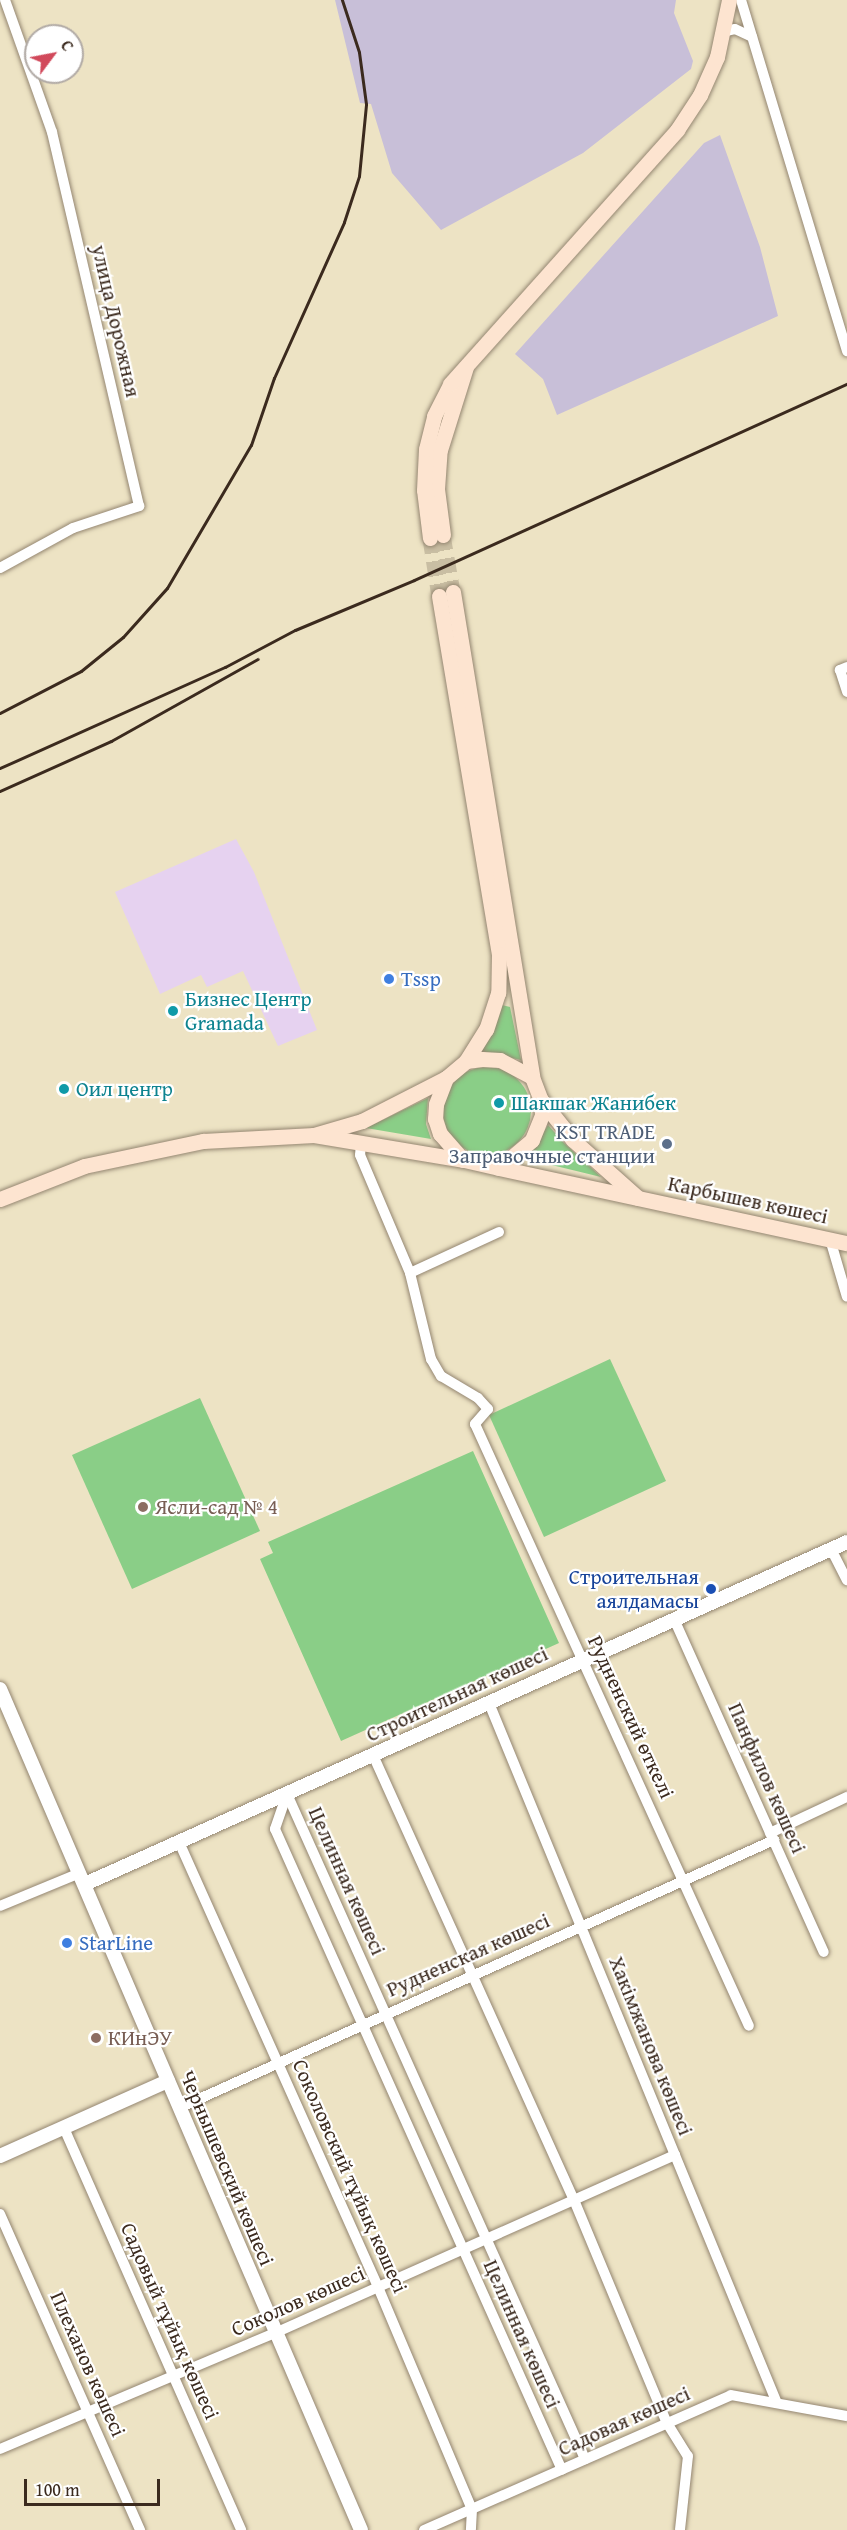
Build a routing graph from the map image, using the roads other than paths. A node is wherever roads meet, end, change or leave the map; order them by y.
1 (5, 0) edge
2 (729, 0) edge
3 (741, 0) edge
4 (723, 32) junction
5 (752, 37) junction
6 (847, 351) edge
7 (437, 537) tunnel mouth
8 (0, 568) edge
9 (843, 669) edge
10 (847, 692) edge
11 (466, 1061) junction
12 (532, 1077) junction
13 (446, 1078) junction
14 (541, 1100) junction
15 (314, 1136) junction
16 (361, 1142) junction
17 (463, 1160) junction
18 (499, 1168) junction
19 (0, 1198) edge
20 (638, 1198) junction
21 (499, 1232) dead end
22 (830, 1239) junction
23 (847, 1243) edge
24 (410, 1273) junction
25 (847, 1297) edge
26 (847, 1542) edge
27 (831, 1549) junction
28 (847, 1580) edge
29 (674, 1619) junction
30 (582, 1660) junction
31 (0, 1689) edge
32 (489, 1703) junction
33 (373, 1755) junction
34 (287, 1794) junction
35 (847, 1797) edge
36 (772, 1837) junction
37 (179, 1842) junction
38 (83, 1878) junction
39 (685, 1880) junction
40 (0, 1906) edge
41 (581, 1927) junction
42 (824, 1952) dead end
43 (474, 1975) junction
44 (386, 2015) junction
45 (363, 2025) junction
46 (749, 2026) dead end
47 (277, 2064) junction
48 (168, 2081) junction
49 (179, 2108) junction
50 (64, 2128) junction
51 (675, 2155) junction
52 (0, 2156) edge
53 (574, 2200) junction
54 (0, 2214) edge
55 (486, 2239) junction
56 (463, 2249) junction
57 (378, 2286) junction
58 (275, 2333) junction
59 (173, 2376) junction
60 (777, 2403) junction
61 (88, 2412) junction
62 (847, 2416) edge
63 (667, 2424) junction
64 (0, 2449) edge
65 (585, 2459) junction
66 (562, 2470) junction
67 (471, 2509) junction
68 (140, 2530) edge
69 (241, 2530) edge
70 (361, 2530) edge
71 (424, 2530) edge
72 (471, 2530) edge
73 (680, 2530) edge

1 - 8 street, улица Дорожная
2 - 4 main road
3 - 5 street
4 - 5 street
4 - 7 main road
5 - 6 street
9 - 10 street
11 - 12 main road
11 - 12 main road
11 - 13 main road
12 - 14 main road
13 - 15 main road
13 - 17 main road
14 - 18 main road
14 - 20 main road
15 - 16 main road
15 - 19 main road
16 - 17 main road
16 - 24 street
17 - 18 main road
18 - 20 main road, Карбышев көшесі
20 - 22 main road, Карбышев көшесі
21 - 24 street
22 - 23 main road, Карбышев көшесі
22 - 25 street
24 - 30 street, Рудненский өткелі
26 - 27 street, Строительная көшесі
27 - 28 street
27 - 29 street, Строительная көшесі
29 - 30 street, Строительная көшесі
29 - 36 street, Панфилов көшесі
30 - 32 street, Строительная көшесі
30 - 39 street, Рудненский өткелі
31 - 38 street, Чернышевский көшесі
32 - 33 street, Строительная көшесі
32 - 41 street, Хакімжанова көшесі
33 - 34 street, Строительная көшесі
33 - 43 street
34 - 37 street, Строительная көшесі
34 - 44 street, Целинная көшесі
34 - 45 street, Целинная көшесі
35 - 36 street, Рудненская көшесі
36 - 39 street, Рудненская көшесі
36 - 42 street, Панфилов көшесі
37 - 38 street, Строительная көшесі
37 - 47 street, Соколовский тұйық көшесі
38 - 40 street, Строительная көшесі
38 - 48 street, Чернышевский көшесі
39 - 41 street, Рудненская көшесі
39 - 46 street, Рудненский өткелі
41 - 43 street, Рудненская көшесі
41 - 51 street, Хакімжанова көшесі
43 - 44 street, Рудненская көшесі
43 - 53 street
44 - 45 street, Рудненская көшесі
44 - 55 street, Целинная көшесі
45 - 47 street, Рудненская көшесі
45 - 56 street, Целинная көшесі
47 - 49 street, Рудненская көшесі
47 - 57 street, Соколовский тұйық көшесі
48 - 49 street, Чернышевский көшесі
48 - 50 street
49 - 58 street, Чернышевский көшесі
50 - 52 street
50 - 59 street, Садовый тұйық көшесі
51 - 53 street, Соколов көшесі
51 - 60 street, Хакімжанова көшесі
53 - 55 street, Соколов көшесі
53 - 63 street
54 - 61 street, Плеханов көшесі
55 - 56 street, Соколов көшесі
55 - 65 street, Целинная көшесі
56 - 57 street, Соколов көшесі
56 - 66 street, Целинная көшесі
57 - 58 street, Соколов көшесі
57 - 67 street, Соколовский тұйық көшесі
58 - 59 street, Соколов көшесі
58 - 70 street, Чернышевский көшесі
59 - 61 street, Соколов көшесі
59 - 69 street, Садовый тұйық көшесі
60 - 62 street, Садовая көшесі
60 - 63 street, Садовая көшесі
61 - 64 street, Соколов көшесі
61 - 68 street, Плеханов көшесі
63 - 65 street, Садовая көшесі
63 - 73 street
65 - 66 street, Садовая көшесі
66 - 67 street, Садовая көшесі
67 - 71 street, Садовая көшесі
67 - 72 street, Соколовский тұйық көшесі

